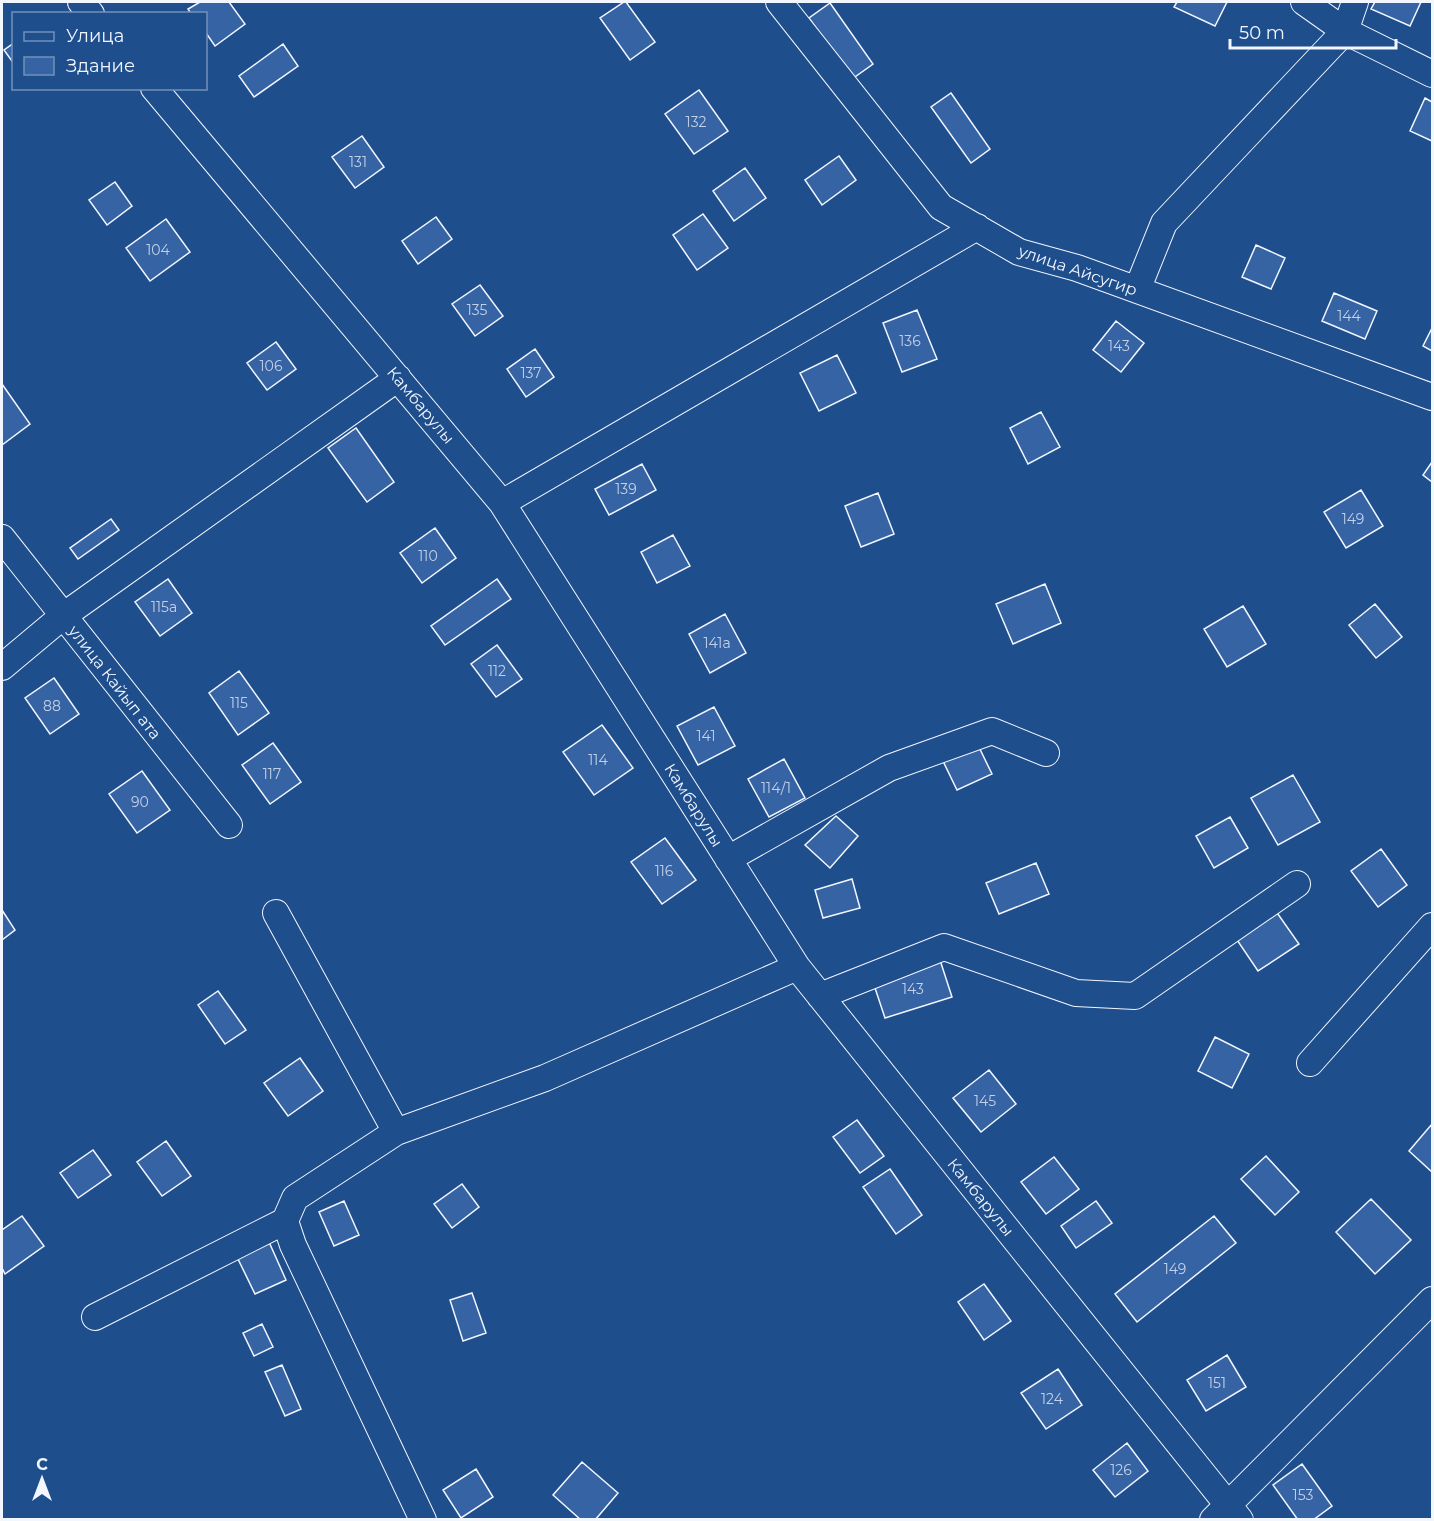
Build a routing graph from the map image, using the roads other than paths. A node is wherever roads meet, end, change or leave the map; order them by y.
1 (778, 2) edge
2 (1304, 2) edge
3 (1355, 2) edge
4 (1345, 31) junction
5 (1432, 74) edge
6 (156, 90) edge
7 (977, 228) junction
8 (1137, 290) junction
9 (398, 378) junction
10 (1432, 397) edge
11 (502, 503) junction
12 (2, 538) edge
13 (63, 616) junction
14 (2, 667) edge
15 (1046, 753) dead end
16 (228, 825) dead end
17 (728, 859) junction
18 (1298, 884) dead end
19 (276, 913) dead end
20 (1432, 926) edge
21 (797, 967) junction
22 (820, 996) junction
23 (1310, 1063) dead end
24 (396, 1132) junction
25 (285, 1221) junction
26 (1432, 1300) edge
27 (95, 1317) dead end
28 (1227, 1514) edge
29 (423, 1520) edge

1 - 7 street, улица Айсугир
2 - 4 street
3 - 4 street
4 - 5 street
4 - 8 street
6 - 9 street, Камбарулы
7 - 8 street, улица Айсугир
7 - 11 street
8 - 10 street, улица Айсугир
9 - 11 street, Камбарулы
9 - 13 street
11 - 17 street, Камбарулы
12 - 13 street, улица Кайып ата
13 - 14 street
13 - 16 street, улица Кайып ата
15 - 17 street
17 - 21 street, Камбарулы
18 - 22 street
19 - 24 street
20 - 23 street
21 - 22 street, Камбарулы
21 - 24 street
22 - 28 street, Камбарулы
24 - 25 street
25 - 27 street
25 - 29 street
26 - 28 street

